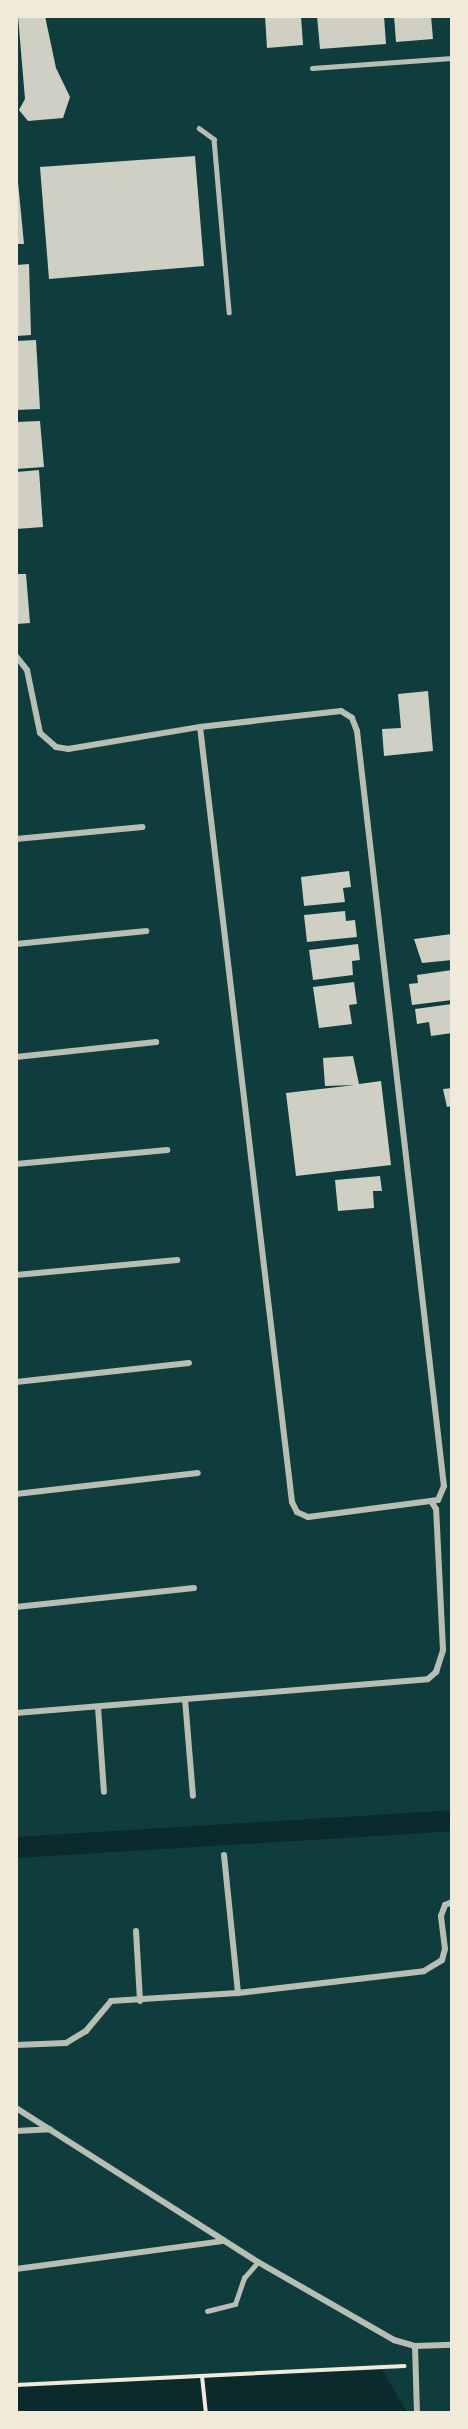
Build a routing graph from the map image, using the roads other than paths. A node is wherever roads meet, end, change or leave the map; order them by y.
1 (452, 58) edge
2 (312, 68) dead end
3 (199, 128) dead end
4 (229, 312) dead end
5 (16, 656) edge
6 (200, 727) junction
7 (142, 827) dead end
8 (16, 839) edge
9 (146, 931) dead end
10 (16, 944) edge
11 (156, 1042) dead end
12 (16, 1056) edge
13 (167, 1150) dead end
14 (16, 1164) edge
15 (177, 1260) dead end
16 (16, 1275) edge
17 (189, 1363) dead end
18 (16, 1382) edge
19 (198, 1473) dead end
20 (16, 1494) edge
21 (431, 1501) junction
22 (194, 1588) dead end
23 (16, 1607) edge
24 (185, 1699) junction
25 (98, 1707) junction
26 (16, 1713) edge
27 (104, 1791) dead end
28 (193, 1796) dead end
29 (224, 1855) dead end
30 (452, 1902) edge
31 (136, 1931) dead end
32 (238, 1993) junction
33 (140, 2001) junction
34 (16, 2045) edge
35 (16, 2108) edge
36 (51, 2129) junction
37 (16, 2131) edge
38 (225, 2241) junction
39 (258, 2262) junction
40 (16, 2269) edge
41 (207, 2311) dead end
42 (452, 2345) edge
43 (415, 2346) junction
44 (417, 2412) edge

1 - 2 lane
3 - 4 lane
5 - 6 street
6 - 21 street
6 - 21 street
7 - 8 street
9 - 10 street
11 - 12 street
13 - 14 street
15 - 16 street
17 - 18 street
19 - 20 street
21 - 24 street
22 - 23 street
24 - 25 street
24 - 28 street
25 - 26 street
25 - 27 street
29 - 32 street
30 - 32 street
31 - 33 street
32 - 33 street
33 - 34 street
35 - 36 street
36 - 37 street
36 - 38 street
38 - 39 street
38 - 40 street
39 - 41 lane
39 - 43 street
42 - 43 street
43 - 44 street

